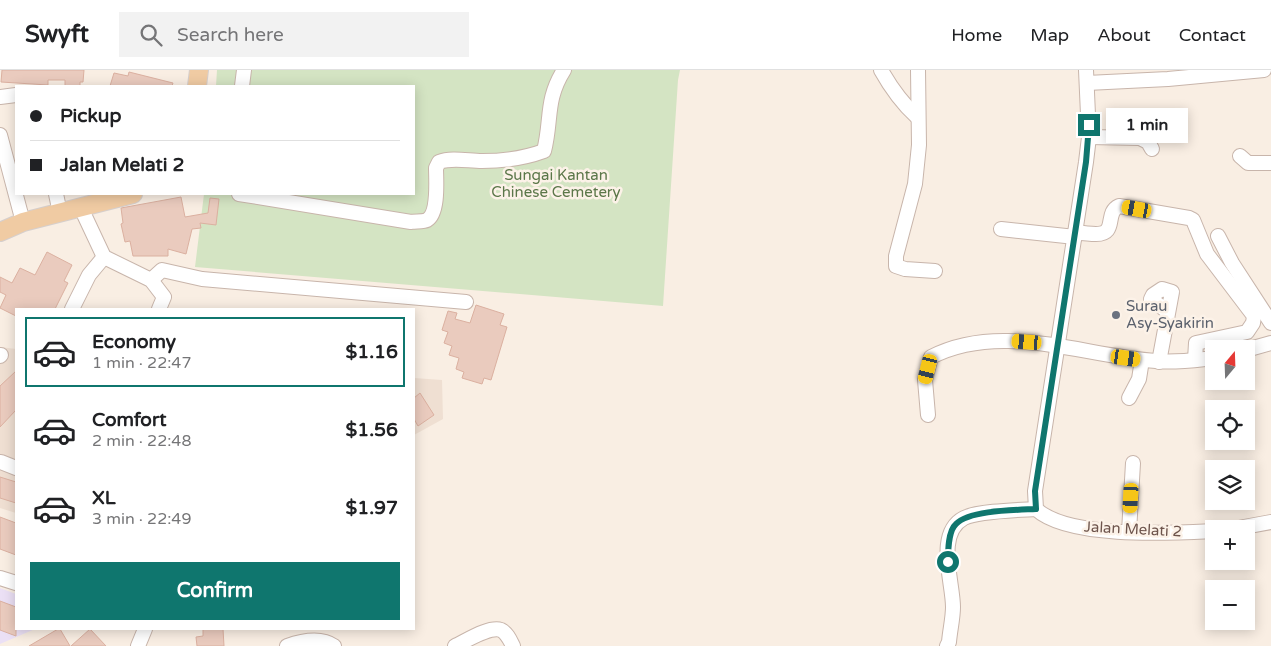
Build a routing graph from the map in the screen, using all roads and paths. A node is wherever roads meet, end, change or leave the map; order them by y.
1 (199, 70) edge
2 (244, 70) edge
3 (564, 70) edge
4 (881, 70) edge
5 (918, 70) edge
6 (1264, 70) edge
7 (1087, 76) edge
8 (197, 85) edge
9 (242, 85) edge
10 (15, 96) edge
11 (0, 97) edge
12 (917, 117) junction
13 (0, 135) edge
14 (1089, 137) junction
15 (1152, 149) dead end
16 (1240, 156) dead end
17 (1271, 164) edge
18 (13, 173) edge
19 (17, 195) edge
20 (56, 195) edge
21 (129, 195) edge
22 (245, 195) edge
23 (81, 208) junction
24 (60, 212) junction
25 (23, 222) junction
26 (1001, 229) dead end
27 (0, 232) edge
28 (1075, 234) junction
29 (1218, 236) dead end
30 (104, 257) junction
31 (935, 271) dead end
32 (151, 280) junction
33 (466, 302) dead end
34 (72, 308) edge
35 (159, 308) edge
36 (1168, 312) dead end
37 (1271, 323) edge
38 (1271, 343) edge
39 (1057, 347) junction
40 (1255, 347) edge
41 (1205, 359) edge
42 (1142, 360) junction
43 (1195, 360) junction
44 (1159, 362) junction
45 (1129, 398) dead end
46 (928, 415) dead end
47 (1, 462) edge
48 (1133, 463) dead end
49 (15, 468) edge
50 (1036, 509) junction
51 (1271, 522) edge
52 (1255, 525) edge
53 (1129, 532) junction
54 (1205, 532) edge
55 (0, 578) edge
56 (15, 584) edge
57 (145, 630) edge
58 (138, 646) edge
59 (287, 646) edge
60 (334, 646) edge
61 (455, 646) edge
62 (513, 646) edge
63 (947, 646) edge

1 - 8 main road
2 - 9 street
3 - 22 street
4 - 12 street
5 - 12 street
6 - 7 street
7 - 14 street
10 - 11 street
12 - 31 street
13 - 18 street
14 - 15 street
14 - 28 street
16 - 17 street
19 - 25 street
20 - 24 street
21 - 23 main road
23 - 24 main road
23 - 30 street
24 - 25 main road
25 - 27 main road
26 - 28 street
28 - 39 street
28 - 43 street
29 - 37 street
30 - 32 street
30 - 34 street
32 - 33 street
32 - 35 street
36 - 44 street
38 - 40 street
39 - 42 street
39 - 46 street
39 - 50 street
41 - 43 street
42 - 44 street
42 - 45 street
43 - 44 street
47 - 49 street
48 - 53 street
50 - 53 street, Jalan Melati 2
50 - 63 street
51 - 52 street
53 - 54 street, Jalan Melati 2
55 - 56 street
57 - 58 street
59 - 60 street
61 - 62 street

